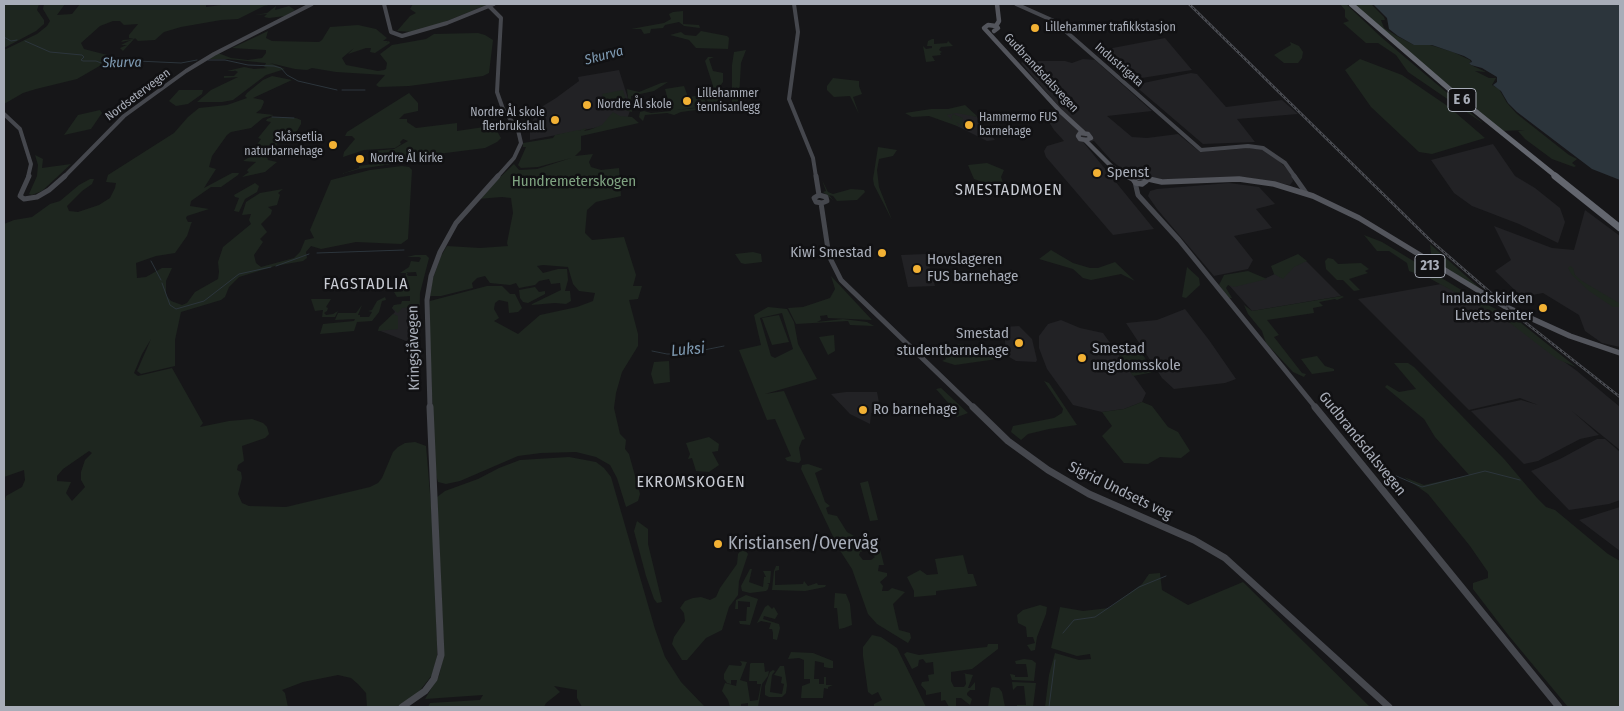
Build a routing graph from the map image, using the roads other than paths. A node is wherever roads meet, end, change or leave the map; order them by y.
1 (312, 4) edge
2 (384, 4) edge
3 (494, 4) edge
4 (794, 4) edge
5 (998, 4) edge
6 (1017, 4) edge
7 (1351, 4) edge
8 (489, 6) junction
9 (483, 9) junction
10 (495, 12) junction
11 (994, 26) junction
12 (991, 31) junction
13 (4, 114) edge
14 (1135, 179) junction
15 (1239, 180) junction
16 (1144, 181) junction
17 (1297, 187) junction
18 (1305, 194) junction
19 (819, 195) junction
20 (1142, 199) junction
21 (821, 204) junction
22 (1620, 230) edge
23 (1620, 354) edge
24 (402, 707) edge
25 (1389, 707) edge
26 (1559, 707) edge

1 - 13 street, Nordsetervegen
2 - 9 street
3 - 8 street
4 - 19 street
5 - 11 main road
6 - 17 street, Industrigata
7 - 22 highway, E 6
8 - 9 street
8 - 10 street, Kringsjåvegen
9 - 10 street
10 - 24 street, Kringsjåvegen
11 - 12 main road
11 - 12 main road
12 - 14 main road, Gudbrandsdalsvegen / 213
14 - 16 main road, 213
14 - 20 street, Gudbrandsdalsvegen
15 - 16 main road, 213
15 - 17 main road, 213
15 - 18 main road, 213
16 - 20 street
17 - 18 main road, 213
17 - 18 street
18 - 23 main road, 213
19 - 21 street
19 - 21 street
20 - 26 street, Gudbrandsdalsvegen
21 - 25 street, Sigrid Undsets veg

